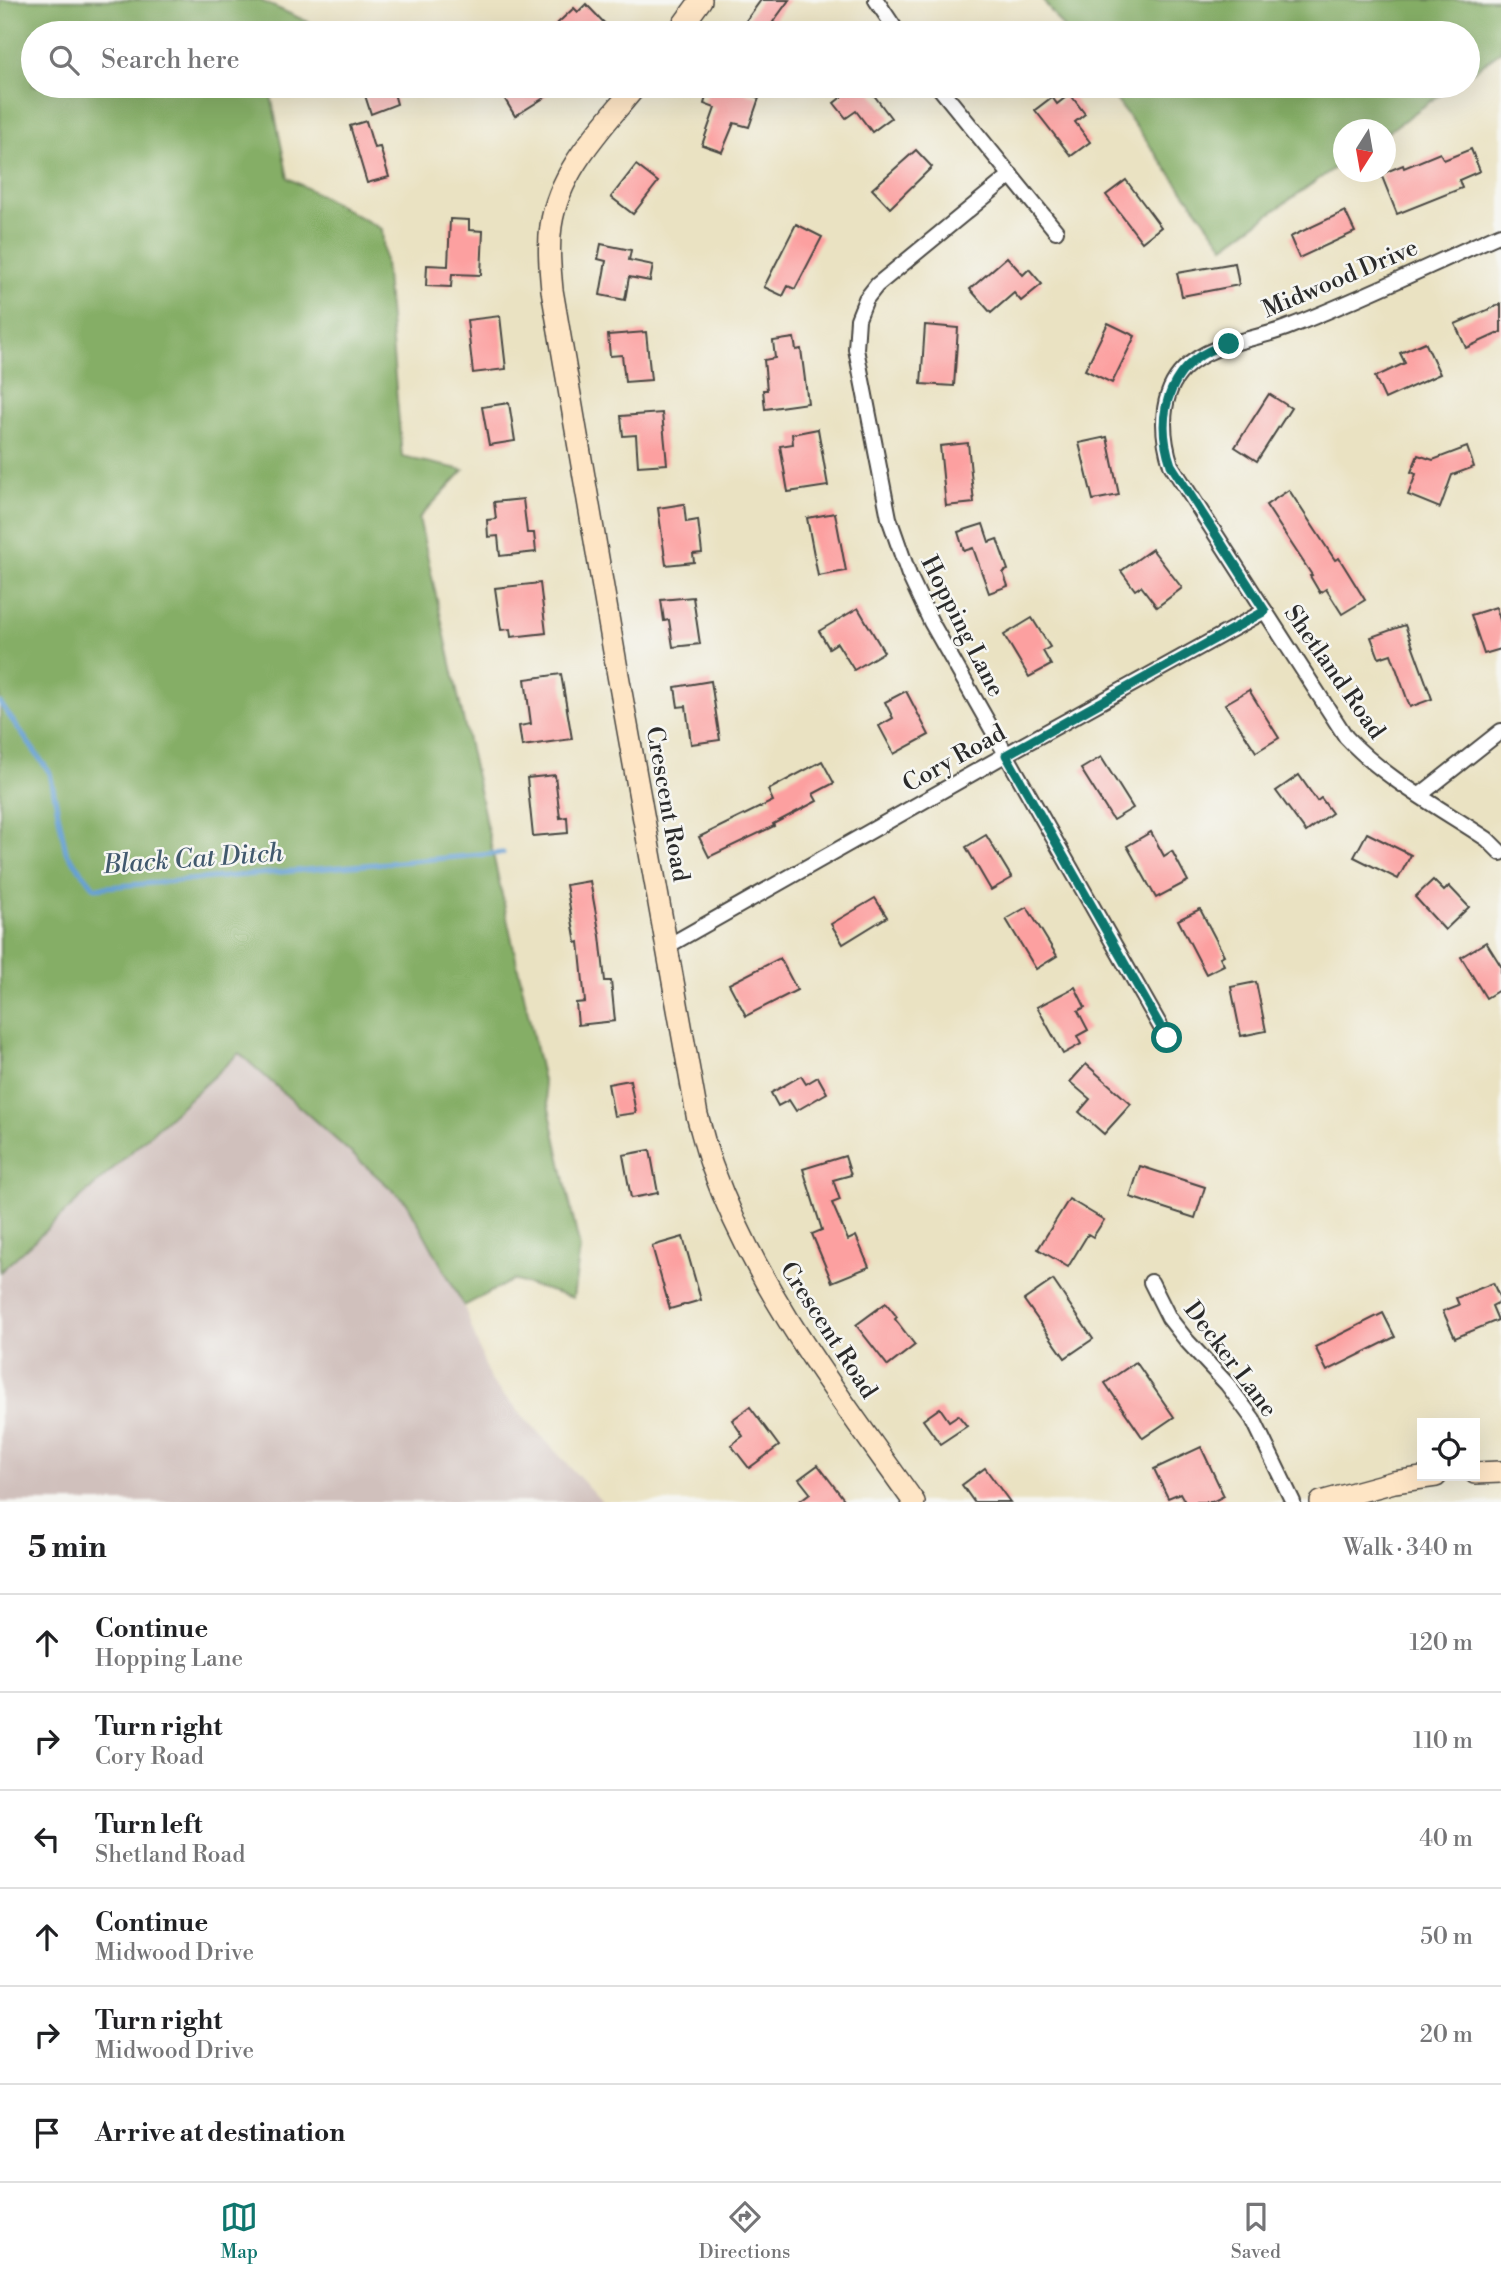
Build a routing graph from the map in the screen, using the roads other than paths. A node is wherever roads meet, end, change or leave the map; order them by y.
1 (701, 0) edge
2 (876, 0) edge
3 (686, 21) edge
4 (890, 21) edge
5 (626, 98) edge
6 (948, 98) edge
7 (1011, 175) junction
8 (1056, 231) dead end
9 (1501, 234) edge
10 (1199, 509) joint
11 (1265, 611) junction
12 (1501, 731) edge
13 (1006, 755) junction
14 (1420, 795) junction
15 (1501, 853) edge
16 (666, 947) junction
17 (1167, 1038) dead end
18 (1151, 1282) dead end
19 (1501, 1472) edge
20 (1480, 1473) edge
21 (1417, 1479) edge
22 (914, 1502) edge
23 (1293, 1502) edge
24 (1321, 1502) edge

1 - 3 street
2 - 4 street
5 - 16 street, Crescent Road
6 - 7 street
7 - 8 street
7 - 13 street, Hopping Lane
9 - 10 street, Midwood Drive
10 - 11 street, Shetland Road
11 - 13 street, Cory Road
11 - 14 street, Shetland Road
12 - 14 street
13 - 16 street, Cory Road
13 - 17 street, Hopping Lane
14 - 15 street, Shetland Road
16 - 22 street, Crescent Road
18 - 23 street, Decker Lane
19 - 20 street
21 - 24 street

